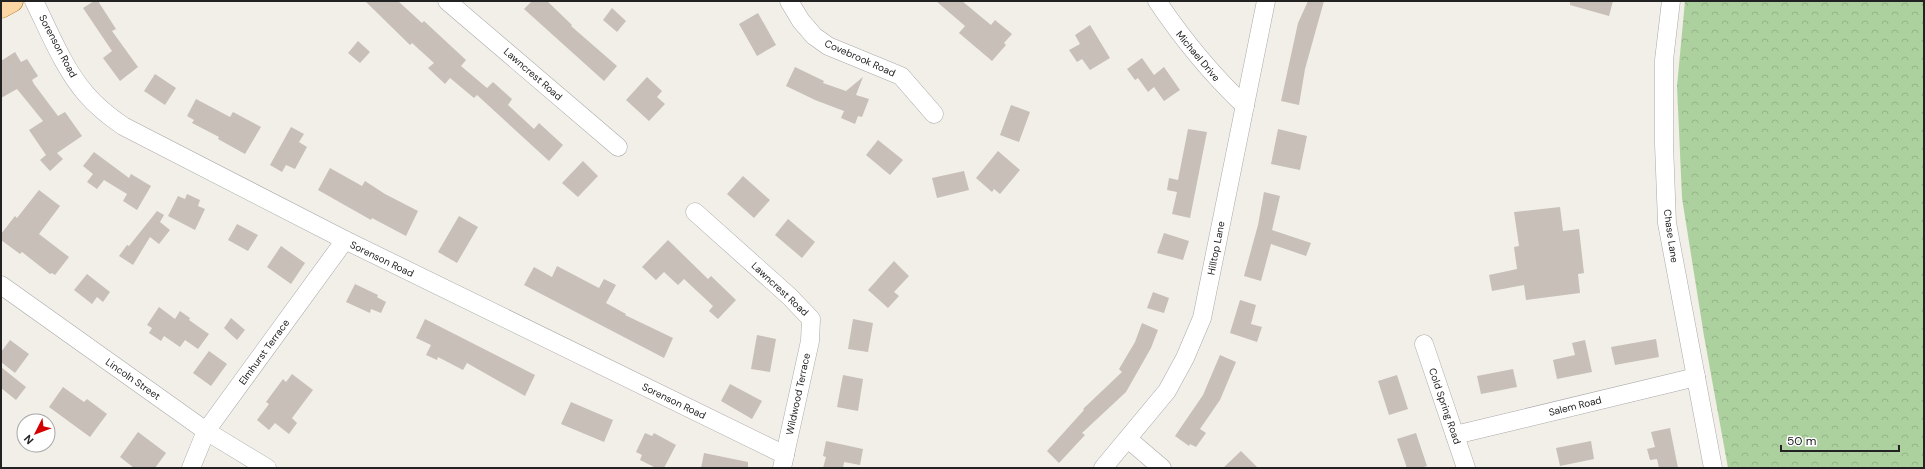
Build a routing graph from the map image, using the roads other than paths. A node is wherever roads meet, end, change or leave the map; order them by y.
1 (12, 1) edge
2 (34, 1) edge
3 (447, 1) edge
4 (789, 1) edge
5 (1157, 1) edge
6 (1266, 1) edge
7 (1671, 1) edge
8 (1, 7) edge
9 (1245, 106) junction
10 (934, 114) dead end
11 (618, 147) dead end
12 (695, 212) dead end
13 (345, 240) junction
14 (1, 285) edge
15 (811, 319) joint
16 (1424, 344) dead end
17 (1696, 377) junction
18 (206, 431) junction
19 (1455, 435) junction
20 (1128, 439) junction
21 (784, 461) edge
22 (191, 468) edge
23 (267, 468) edge
24 (1103, 468) edge
25 (1162, 468) edge
26 (1466, 468) edge
27 (1713, 468) edge

1 - 8 main road
2 - 13 street, Sorenson Road
3 - 11 street, Lawncrest Road
4 - 10 street, Covebrook Road
5 - 9 street, Michael Drive
6 - 9 street, Hilltop Lane
7 - 17 street, Chase Lane
9 - 20 street, Hilltop Lane
12 - 15 street, Lawncrest Road
13 - 18 street, Elmhurst Terrace
13 - 21 street, Sorenson Road
14 - 18 street, Lincoln Street
15 - 21 street, Wildwood Terrace
16 - 19 street, Cold Spring Road
17 - 19 street, Salem Road
17 - 27 street, Chase Lane
18 - 22 street, Elmhurst Terrace
18 - 23 street, Lincoln Street
19 - 26 street, Cold Spring Road
20 - 24 street, Hilltop Lane
20 - 25 street

